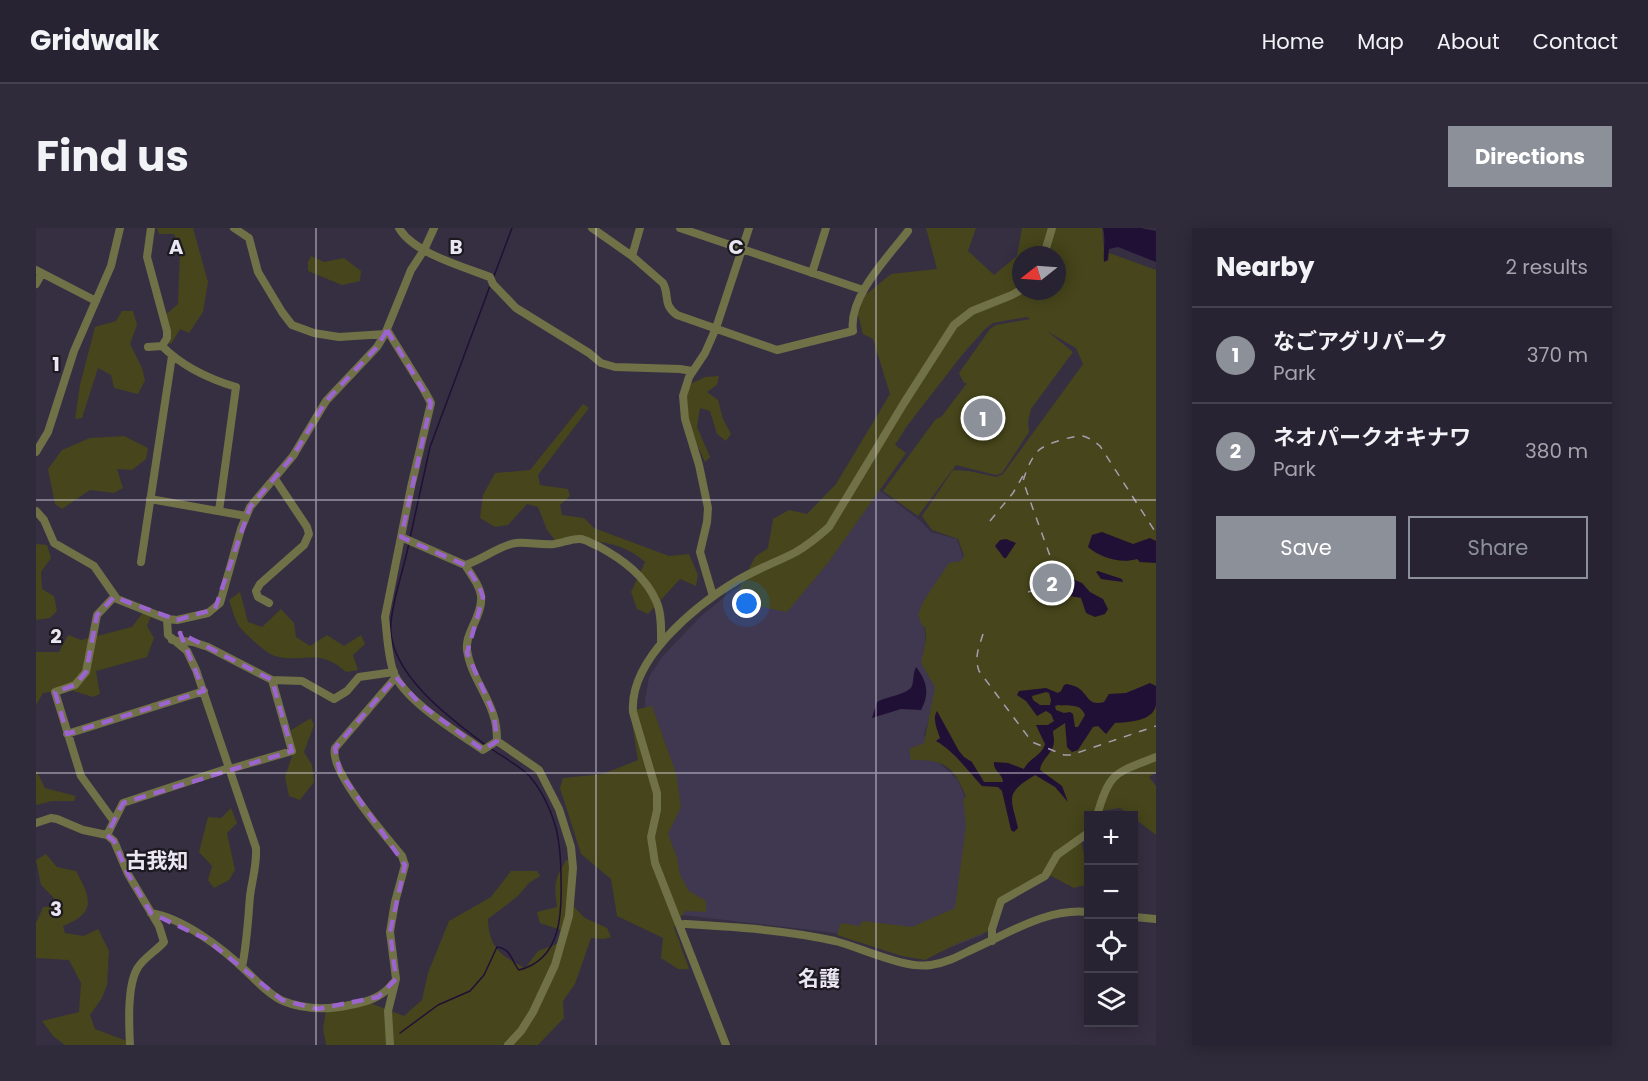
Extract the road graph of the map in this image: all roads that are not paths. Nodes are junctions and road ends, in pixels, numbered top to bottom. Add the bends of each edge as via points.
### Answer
1 (120, 228) edge
2 (151, 228) edge
3 (234, 228) edge
4 (399, 228) edge
5 (434, 228) edge
6 (592, 228) edge
7 (640, 228) edge
8 (680, 228) edge
9 (749, 228) edge
10 (826, 228) edge
11 (1052, 228) edge
12 (908, 231) dead end
13 (1047, 246) edge
14 (424, 250) junction
15 (741, 250) junction
16 (632, 256) junction
17 (39, 271) edge
18 (812, 273) junction
19 (36, 284) edge
20 (863, 290) junction
21 (1012, 294) edge
22 (96, 301) junction
23 (716, 328) junction
24 (386, 332) junction
25 (162, 346) junction
26 (148, 347) dead end
27 (172, 356) junction
28 (692, 371) junction
29 (36, 452) edge
30 (275, 479) junction
31 (150, 499) junction
32 (36, 511) edge
33 (219, 511) junction
34 (246, 516) junction
35 (400, 537) junction
36 (141, 562) dead end
37 (465, 565) junction
38 (713, 596) junction
39 (114, 597) junction
40 (269, 603) dead end
41 (167, 619) junction
42 (171, 640) junction
43 (661, 644) junction
44 (395, 675) junction
45 (272, 680) junction
46 (204, 691) junction
47 (67, 734) junction
48 (497, 741) junction
49 (1156, 757) edge
50 (230, 769) junction
51 (1098, 811) edge
52 (113, 820) junction
53 (36, 823) edge
54 (106, 834) junction
55 (1084, 836) edge
56 (1084, 912) edge
57 (151, 913) junction
58 (1138, 917) edge
59 (1156, 919) edge
60 (680, 925) junction
61 (992, 941) junction
62 (242, 967) junction
63 (396, 979) junction
64 (130, 1045) edge
65 (390, 1045) edge
66 (508, 1045) edge
67 (726, 1045) edge

1 - 22 street via 111,266
2 - 25 street via 147,257 167,331
3 - 24 street via 249,238 258,272 282,312 297,328 339,337
4 - 14 street via 404,237
5 - 14 street
6 - 16 street
7 - 16 street
8 - 15 street
9 - 15 street
10 - 18 street
11 - 13 street
12 - 20 street
14 - 24 street via 411,270
14 - 28 street via 490,277 516,308 601,363
15 - 18 street
15 - 23 street
16 - 23 street via 663,283 670,310
17 - 19 street
17 - 22 street
18 - 20 street
20 - 23 street via 852,320 853,331 842,334 777,350
21 - 38 street via 972,311 954,325 829,527 796,552
22 - 29 street via 74,351 48,432
23 - 28 street
24 - 30 street via 377,348 326,401
24 - 35 street via 431,403
25 - 26 street
25 - 27 street
27 - 31 street
27 - 33 street via 212,379 236,387
28 - 38 street via 683,405 705,488 709,514 700,552
30 - 34 street
30 - 40 street via 309,534 304,544 260,584 258,597
31 - 33 street
31 - 36 street
32 - 39 street via 54,543 94,566
33 - 34 street
34 - 41 street via 220,603 215,609 185,620
35 - 37 street
35 - 44 street via 385,616
37 - 43 street via 516,543 586,540 622,559 647,587 657,602
37 - 48 street via 483,597 466,643 467,652 494,714
38 - 43 street
39 - 41 street
39 - 47 street via 97,615 89,663 81,680 55,692
41 - 42 street via 166,630
42 - 45 street via 208,647
42 - 46 street via 191,657
43 - 60 street via 644,669 632,701 657,793 652,852
44 - 45 street via 359,677 334,699 303,681
44 - 48 street via 420,704 483,750
44 - 63 street via 333,755 358,800 405,865 390,932
45 - 50 street via 292,750
46 - 47 street
46 - 50 street
47 - 52 street via 81,777
48 - 66 street via 539,770 560,809 573,868 569,916 555,965 533,1012
49 - 51 street via 1127,767 1113,777
50 - 52 street via 123,803
50 - 62 street via 256,848
52 - 54 street
53 - 54 street via 51,818
54 - 57 street via 114,841
55 - 61 street via 1057,855 1038,881 1001,901
56 - 61 street via 1044,916
57 - 62 street via 206,939
57 - 64 street via 164,942 144,960 133,979
58 - 59 street
60 - 61 street via 801,935 923,966 941,963
60 - 67 street
62 - 63 street via 277,997 318,1009 378,998
63 - 65 street via 388,1011

